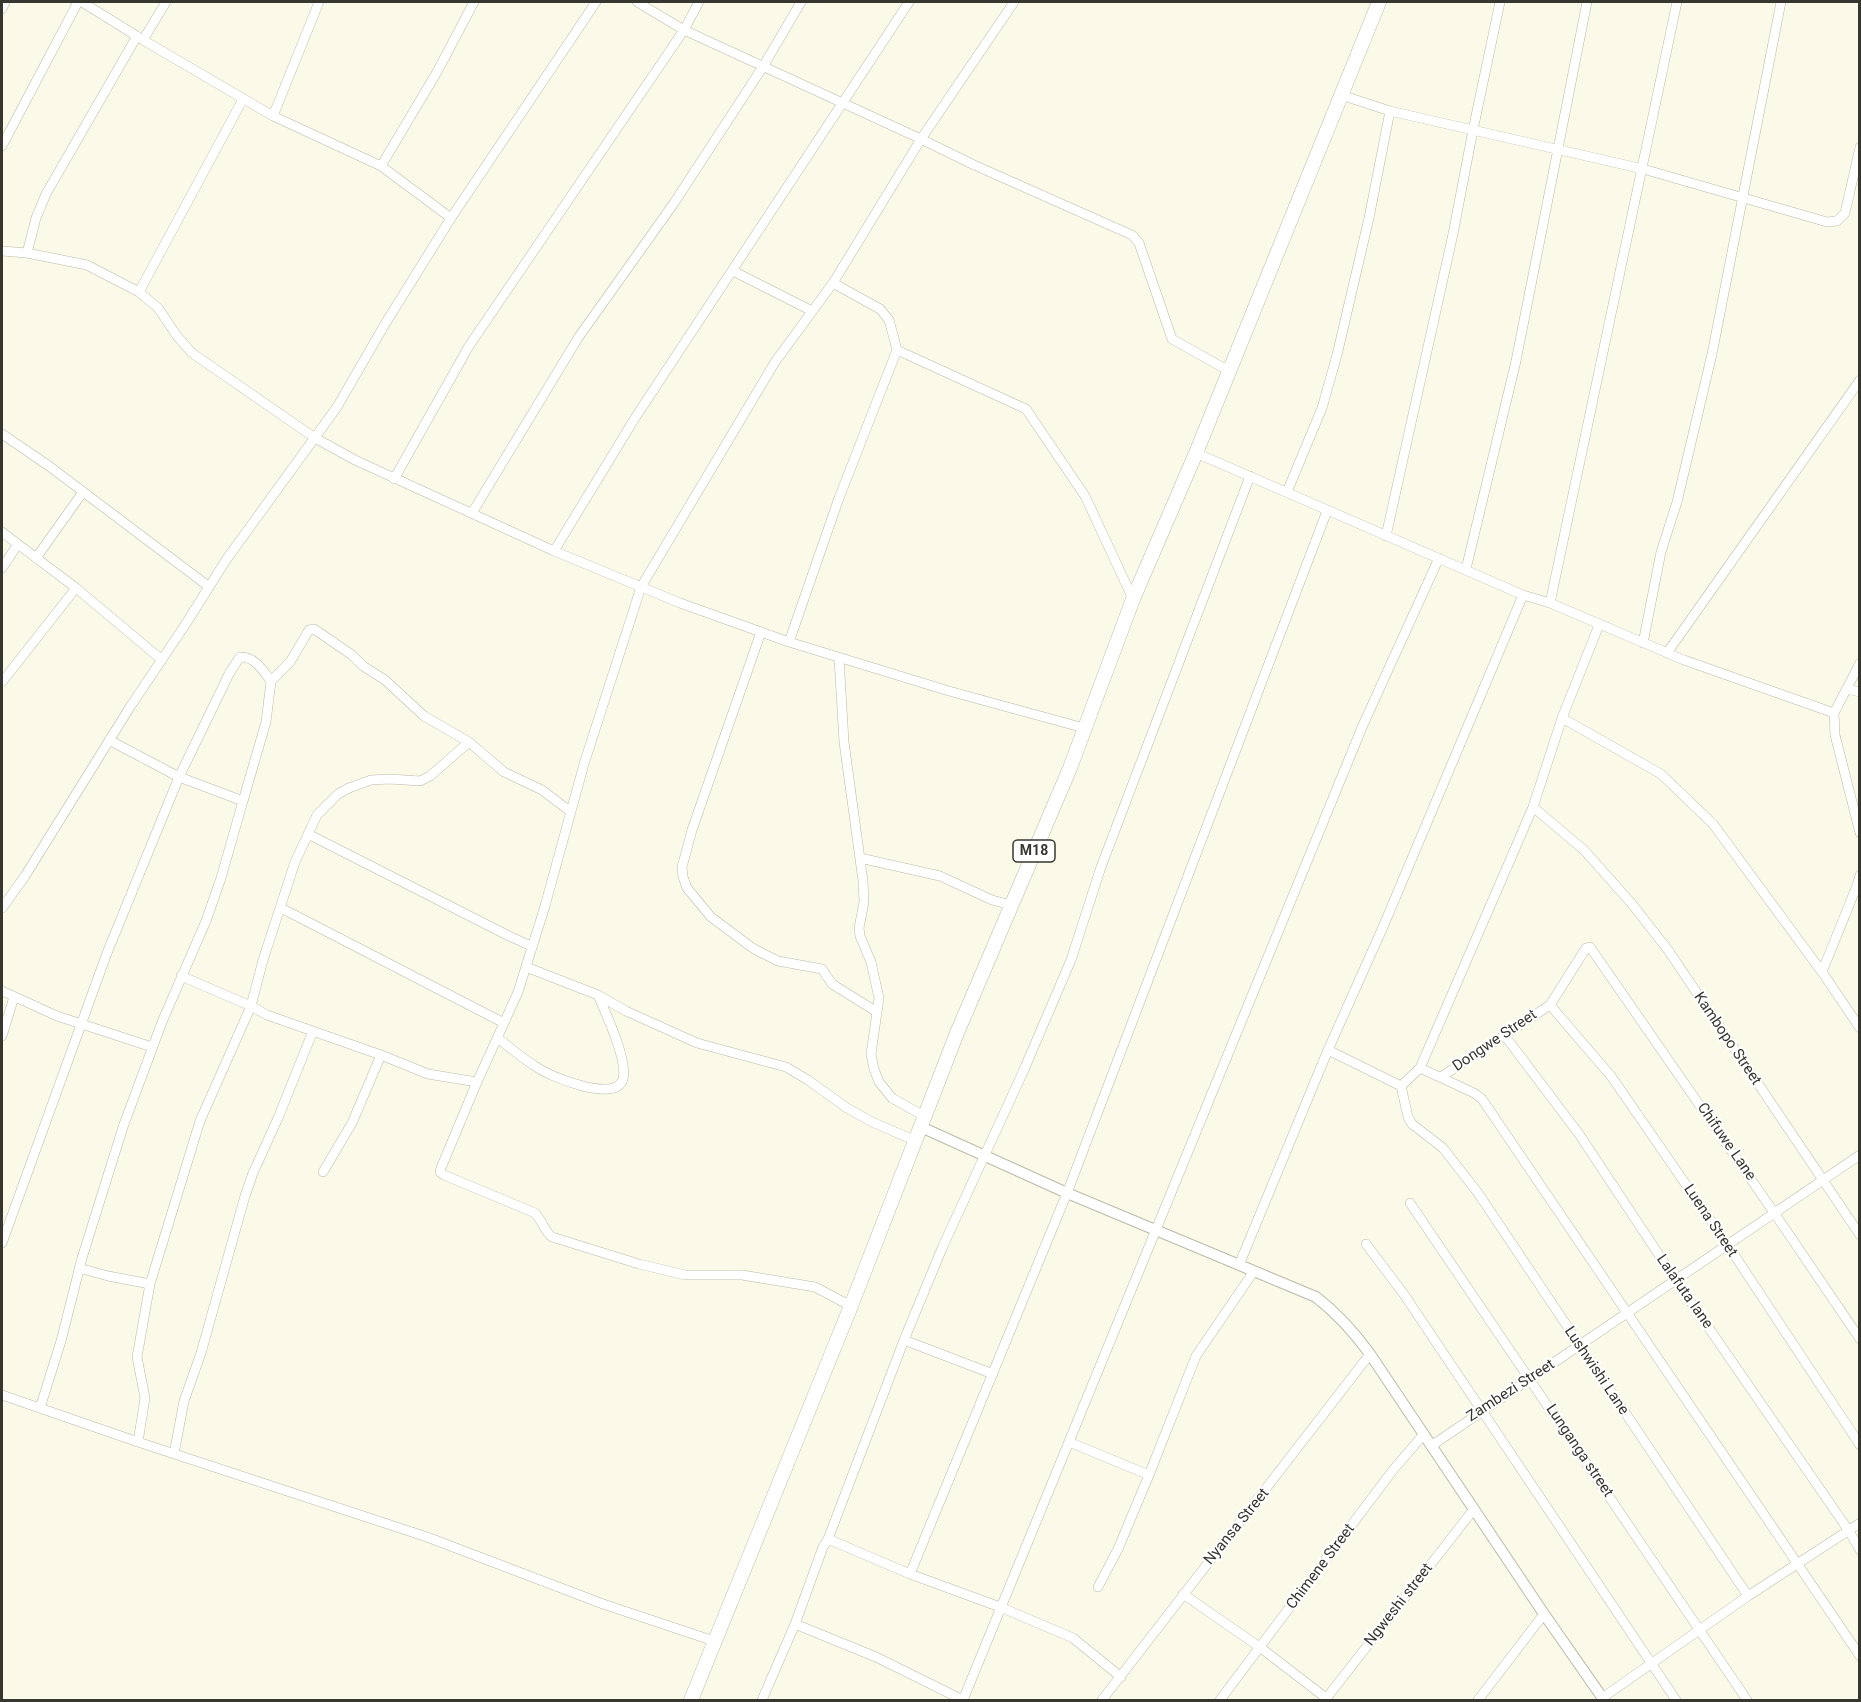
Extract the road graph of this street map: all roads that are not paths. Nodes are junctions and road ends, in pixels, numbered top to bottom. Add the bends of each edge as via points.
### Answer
1 (5, 2) edge
2 (82, 2) edge
3 (166, 2) edge
4 (319, 2) edge
5 (474, 2) edge
6 (596, 2) edge
7 (637, 2) edge
8 (699, 2) edge
9 (801, 2) edge
10 (909, 2) edge
11 (1014, 2) edge
12 (1379, 2) edge
13 (1500, 2) edge
14 (1587, 2) edge
15 (1677, 2) edge
16 (1781, 2) edge
17 (2, 9) edge
18 (684, 30) junction
19 (140, 38) junction
20 (764, 65) junction
21 (1341, 95) junction
22 (243, 99) junction
23 (842, 101) junction
24 (1390, 111) junction
25 (273, 116) junction
26 (1473, 130) junction
27 (921, 139) junction
28 (2, 146) edge
29 (1860, 147) edge
30 (1557, 150) junction
31 (381, 166) junction
32 (1643, 169) junction
33 (1742, 198) junction
34 (451, 219) junction
35 (2, 251) edge
36 (27, 253) junction
37 (733, 271) junction
38 (833, 282) junction
39 (139, 292) junction
40 (812, 311) junction
41 (897, 350) junction
42 (1229, 371) junction
43 (1860, 381) edge
44 (2, 434) edge
45 (315, 438) junction
46 (1196, 453) junction
47 (1250, 476) junction
48 (394, 478) junction
49 (83, 492) junction
50 (1287, 492) junction
51 (1327, 511) junction
52 (472, 513) junction
53 (2, 532) edge
54 (1386, 536) junction
55 (18, 544) junction
56 (554, 551) junction
57 (36, 558) junction
58 (1439, 558) junction
59 (2, 568) edge
60 (1466, 569) junction
61 (208, 586) junction
62 (641, 587) junction
63 (75, 588) junction
64 (1523, 595) junction
65 (1134, 599) junction
66 (1550, 603) junction
67 (1599, 625) junction
68 (761, 632) junction
69 (789, 642) junction
70 (1643, 643) junction
71 (1666, 653) junction
72 (839, 658) junction
73 (162, 660) junction
74 (1860, 663) edge
75 (271, 681) junction
76 (2, 682) edge
77 (1847, 689) junction
78 (1860, 692) edge
79 (1834, 713) junction
80 (1562, 718) junction
81 (1084, 728) junction
82 (109, 740) junction
83 (469, 742) junction
84 (178, 777) junction
85 (243, 801) junction
86 (1533, 807) junction
87 (571, 812) junction
88 (1860, 833) edge
89 (308, 834) junction
90 (860, 858) junction
91 (1860, 875) edge
92 (1011, 905) junction
93 (2, 908) edge
94 (280, 908) junction
95 (531, 946) junction
96 (526, 967) junction
97 (1822, 972) junction
98 (182, 976) junction
99 (2, 991) edge
100 (598, 995) junction
101 (14, 998) junction
102 (1550, 1005) junction
103 (251, 1006) junction
104 (877, 1012) junction
105 (504, 1023) junction
106 (81, 1024) junction
107 (1860, 1028) edge
108 (313, 1031) junction
109 (2, 1036) edge
110 (1505, 1036) junction
111 (498, 1038) junction
112 (152, 1047) junction
113 (1328, 1050) junction
114 (381, 1055) junction
115 (1420, 1068) junction
116 (1441, 1077) junction
117 (477, 1082) junction
118 (1401, 1086) junction
119 (920, 1128) junction
120 (1860, 1155) edge
121 (983, 1157) junction
122 (323, 1172) dead end
123 (1822, 1181) junction
124 (1067, 1193) junction
125 (1410, 1203) dead end
126 (1775, 1214) junction
127 (1156, 1232) junction
128 (1860, 1235) edge
129 (2, 1243) edge
130 (1366, 1244) dead end
131 (1727, 1244) junction
132 (1239, 1265) junction
133 (80, 1268) junction
134 (1254, 1271) junction
135 (1675, 1279) junction
136 (150, 1284) junction
137 (851, 1306) junction
138 (1628, 1314) junction
139 (904, 1340) junction
140 (1860, 1340) edge
141 (1580, 1346) junction
142 (1371, 1354) junction
143 (993, 1374) junction
144 (1530, 1379) junction
145 (2, 1395) edge
146 (40, 1408) junction
147 (1481, 1411) junction
148 (1424, 1434) junction
149 (138, 1442) junction
150 (1069, 1442) junction
151 (1860, 1445) edge
152 (1431, 1446) junction
153 (174, 1454) junction
154 (1149, 1475) junction
155 (1474, 1509) junction
156 (1860, 1523) edge
157 (1849, 1531) junction
158 (828, 1539) junction
159 (1860, 1550) edge
160 (1798, 1564) junction
161 (910, 1574) junction
162 (1098, 1587) dead end
163 (1183, 1594) junction
164 (1748, 1596) junction
165 (1000, 1607) junction
166 (1544, 1614) junction
167 (795, 1624) junction
168 (1699, 1631) junction
169 (714, 1641) junction
170 (1261, 1648) junction
171 (1860, 1656) edge
172 (1651, 1664) junction
173 (1121, 1677) junction
174 (1603, 1699) edge
175 (963, 1700) edge
176 (1325, 1700) edge
177 (691, 1701) edge
178 (762, 1701) edge
179 (1102, 1701) edge
180 (1220, 1701) edge
181 (1478, 1701) edge
182 (1676, 1701) edge
183 (1747, 1701) edge

1 - 17 street
2 - 19 street
2 - 28 street
3 - 19 street
4 - 25 street
5 - 31 street
6 - 34 street
7 - 18 street
8 - 18 street
9 - 20 street
10 - 23 street
11 - 27 street
12 - 21 main road, M18
13 - 26 street
14 - 30 street
15 - 32 street
16 - 33 street
18 - 20 street
18 - 48 street via 469,346
19 - 22 street
19 - 36 street via 46,194
20 - 23 street
20 - 52 street via 674,203 578,338
21 - 24 street
21 - 42 main road, M18
22 - 25 street
22 - 39 street
23 - 27 street
23 - 37 street
24 - 26 street
24 - 50 street via 1370,218 1337,356 1322,408
25 - 31 street
26 - 30 street
26 - 54 street
27 - 38 street
27 - 42 street via 1132,235 1139,243 1172,339
29 - 33 street via 1845,213 1837,221 1827,222
30 - 32 street
30 - 60 street via 1516,361
31 - 34 street
32 - 33 street
32 - 66 street
33 - 70 street via 1712,354 1677,502 1661,552
34 - 45 street
35 - 36 street
36 - 39 street via 87,265
37 - 40 street
37 - 56 street via 634,418
38 - 40 street
38 - 41 street via 880,309 889,320
39 - 45 street via 158,308 192,353
40 - 62 street via 775,362
41 - 65 street via 1026,409 1085,496
41 - 69 street via 839,498
42 - 46 main road, M18
43 - 71 street
44 - 49 street
45 - 48 street
45 - 61 street
46 - 47 street
46 - 65 main road, M18
47 - 50 street
47 - 121 street via 1101,867 1071,960
48 - 52 street
49 - 57 street
49 - 61 street
50 - 51 street
51 - 54 street
51 - 124 street
52 - 56 street
53 - 55 street
54 - 58 street
55 - 57 street
55 - 59 street
56 - 62 street
57 - 63 street
58 - 60 street
58 - 127 street via 1363,725
60 - 64 street
61 - 73 street
62 - 68 street
62 - 87 street
63 - 73 street
63 - 76 street
64 - 66 street
64 - 113 street
65 - 81 main road, M18
66 - 67 street
67 - 70 street
67 - 80 street
68 - 69 street
68 - 104 street via 692,830 683,877 687,888 711,917 754,949 778,961 822,969 832,984
69 - 72 street
70 - 71 street
71 - 79 street
72 - 81 street
72 - 90 street via 844,742
73 - 82 street
74 - 77 street
75 - 83 street via 290,662 309,630 314,629 385,680 424,716
75 - 84 street via 256,662 240,657
75 - 85 street via 266,722
77 - 78 street
77 - 79 street
79 - 88 street via 1835,735
80 - 86 street
80 - 97 street via 1661,774 1713,824
81 - 92 main road, M18
82 - 84 street
82 - 93 street
83 - 87 street via 504,772 542,790
83 - 89 street via 420,781 380,778 338,794 317,815
84 - 85 street
84 - 106 street
85 - 98 street via 221,878
86 - 115 street
86 - 123 street, Kambopo Street via 1584,850 1668,950
87 - 95 street
89 - 94 street
89 - 95 street
90 - 92 street via 940,876
90 - 104 street via 864,902 859,928 874,974 879,998
91 - 97 street
92 - 119 main road, M18
94 - 103 street
94 - 105 street
95 - 96 street
96 - 100 street
96 - 105 street
97 - 107 street
98 - 103 street
98 - 112 street
99 - 101 street
100 - 111 street via 624,1070 621,1084 614,1088 595,1089 545,1072
100 - 119 street via 696,1043 786,1067 872,1122
101 - 106 street
101 - 109 street
102 - 110 street, Dongwe Street
102 - 126 street, Chifuwe Lane via 1590,947
102 - 131 street, Luena Street via 1611,1076
103 - 108 street
103 - 136 street via 200,1121
104 - 119 street via 871,1054 879,1082
105 - 111 street
106 - 112 street
106 - 129 street
108 - 114 street
108 - 153 street via 245,1196 201,1353 183,1401
110 - 116 street, Dongwe Street
110 - 135 street, Lalafuta lane via 1579,1134
111 - 117 street
112 - 133 street
113 - 118 street
113 - 132 street
114 - 117 street via 428,1074
114 - 122 street via 352,1123
115 - 116 street
115 - 118 street
116 - 138 street via 1482,1099
117 - 137 street via 441,1168 444,1175 535,1213 552,1238 685,1275 742,1275 815,1287
118 - 141 street, Lushwishi Lane via 1412,1124 1443,1148 1478,1193
119 - 121 street
119 - 137 main road, M18
120 - 123 street, Zambezi Street
121 - 124 street
121 - 139 street
123 - 126 street, Zambezi Street
123 - 128 street, Kambopo Street
124 - 127 street
124 - 143 street
125 - 144 street, Lunganga street
126 - 131 street, Zambezi Street
126 - 140 street, Chifuwe Lane
127 - 132 street
127 - 150 street
130 - 147 street
131 - 135 street, Zambezi Street
131 - 151 street, Luena Street
132 - 134 street
133 - 136 street
133 - 146 street
134 - 142 street via 1322,1302 1341,1317
134 - 154 street via 1196,1356
135 - 138 street, Zambezi Street
135 - 157 street, Lalafuta lane
136 - 149 street via 137,1357 145,1398
137 - 169 main road, M18
138 - 141 street, Zambezi Street
138 - 160 street
139 - 143 street
139 - 158 street
141 - 144 street, Zambezi Street
141 - 164 street, Lushwishi Lane
142 - 148 street
142 - 163 street, Nyansa Street
143 - 161 street
144 - 147 street, Zambezi Street
144 - 168 street, Lunganga street
145 - 146 street
146 - 149 street
147 - 152 street, Zambezi Street
147 - 172 street
148 - 152 street
148 - 170 street, Chimene Street
149 - 153 street
150 - 154 street
150 - 165 street
152 - 155 street
153 - 169 street via 428,1537 603,1604
154 - 162 street
155 - 166 street
155 - 176 street, Ngweshi street
156 - 157 street
157 - 159 street, Lalafuta lane
157 - 160 street
158 - 161 street
158 - 167 street
160 - 164 street
160 - 171 street
161 - 165 street
163 - 170 street
163 - 173 street, Nyansa Street
164 - 168 street
165 - 173 street via 1073,1638
165 - 175 street
166 - 174 street
166 - 181 street
167 - 175 street via 876,1657
167 - 178 street
168 - 172 street
168 - 183 street, Lunganga street
169 - 177 main road, M18
170 - 176 street
170 - 180 street, Chimene Street
172 - 174 street
172 - 182 street
173 - 179 street, Nyansa Street

